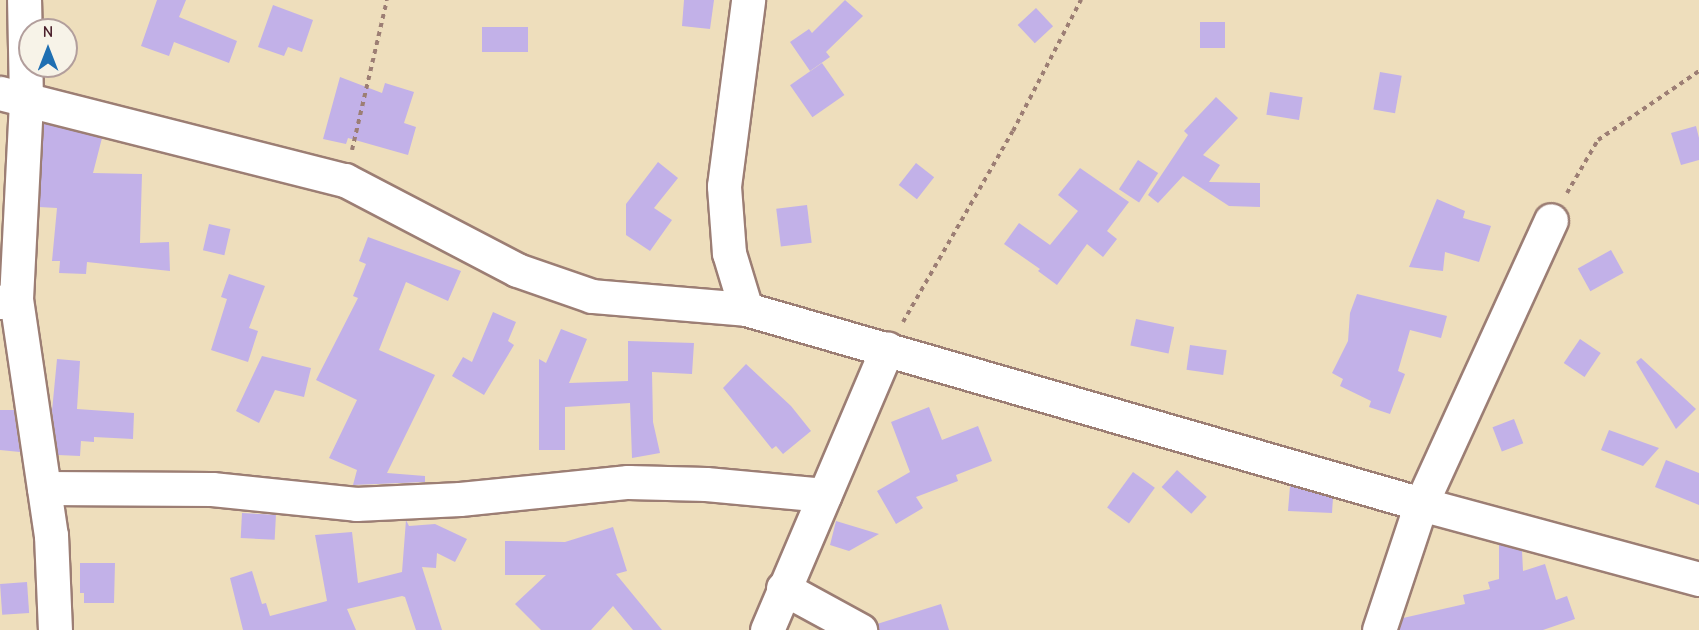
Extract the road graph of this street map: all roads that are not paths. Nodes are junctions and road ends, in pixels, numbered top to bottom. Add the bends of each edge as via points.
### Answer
1 (24, 0) edge
2 (748, 0) edge
3 (13, 97) edge
4 (1551, 220) road end
5 (8, 300) edge
6 (746, 309) junction
7 (887, 350) junction
8 (44, 488) junction
9 (824, 495) junction
10 (1421, 504) junction
11 (1699, 579) edge
12 (783, 588) junction
13 (55, 630) edge
14 (767, 630) edge
15 (860, 630) edge
16 (1379, 630) edge

1 - 3 street
2 - 6 street via 724,186 729,253
3 - 5 street
3 - 6 street via 345,180 517,270 592,296
4 - 10 street
5 - 8 street
6 - 7 street
7 - 9 street
7 - 10 street
8 - 9 street via 212,489 356,504 460,499 628,482 706,484
8 - 13 street via 51,535
9 - 12 street
10 - 11 street
10 - 16 street
12 - 14 street
12 - 15 street

